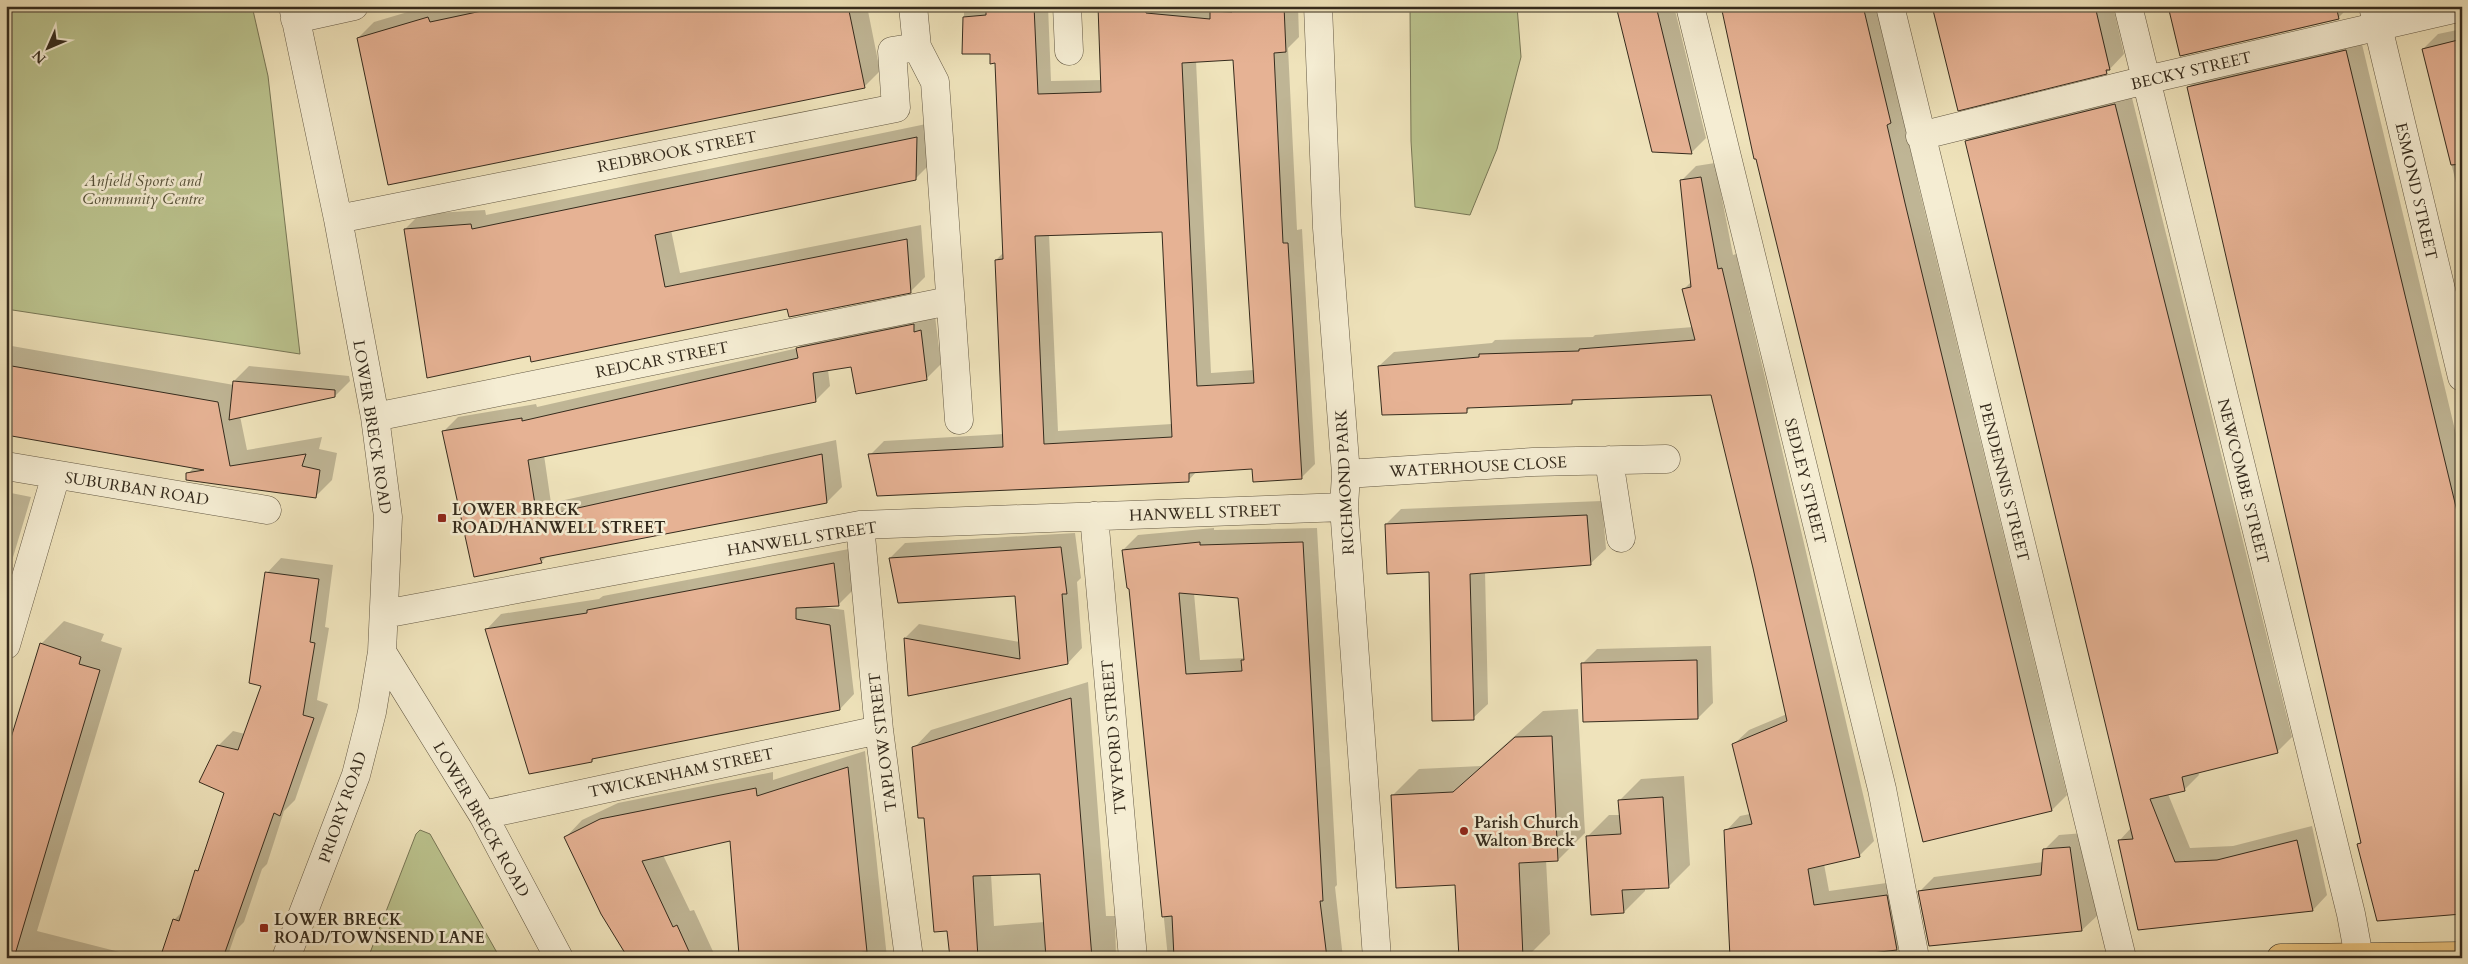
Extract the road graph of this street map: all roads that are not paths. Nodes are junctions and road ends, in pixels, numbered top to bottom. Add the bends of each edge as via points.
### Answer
1 (354, 6) edge
2 (913, 6) edge
3 (1067, 6) edge
4 (1318, 6) edge
5 (1690, 6) edge
6 (1890, 6) edge
7 (2128, 6) edge
8 (2462, 7) edge
9 (294, 12) edge
10 (2375, 17) edge
11 (917, 47) junction
12 (1069, 50) dead end
13 (2146, 80) junction
14 (1920, 136) junction
15 (338, 219) junction
16 (949, 301) junction
17 (2462, 377) edge
18 (375, 417) junction
19 (959, 420) dead end
20 (1666, 459) dead end
21 (1609, 460) junction
22 (6, 466) edge
23 (1346, 474) junction
24 (56, 475) junction
25 (1344, 506) junction
26 (267, 510) dead end
27 (1094, 516) junction
28 (860, 525) junction
29 (1621, 538) dead end
30 (384, 614) junction
31 (6, 645) edge
32 (382, 652) junction
33 (879, 730) junction
34 (483, 815) junction
35 (2462, 956) edge
36 (2359, 957) edge
37 (286, 958) edge
38 (559, 958) edge
39 (909, 958) edge
40 (1133, 958) edge
41 (1377, 958) edge
42 (1915, 958) edge
43 (2122, 958) edge
44 (2281, 958) edge

1 - 9 street
2 - 11 street
3 - 12 street
4 - 23 street, RICHMOND PARK via 1327,228
5 - 42 street, SEDLEY STREET via 1882,790
6 - 14 street, PENDENNIS STREET
7 - 13 street, NEWCOMBE STREET
8 - 10 street, BECKY STREET
9 - 15 street, LOWER BRECK ROAD
10 - 13 street, BECKY STREET
10 - 17 street, ESMOND STREET
11 - 15 street, REDBROOK STREET via 892,51 896,108
11 - 16 street via 934,82
13 - 14 street, BECKY STREET
13 - 36 street, NEWCOMBE STREET
14 - 43 street, PENDENNIS STREET
15 - 18 street, LOWER BRECK ROAD
16 - 18 street, REDCAR STREET
16 - 19 street
18 - 30 street, LOWER BRECK ROAD via 388,517
20 - 21 street, WATERHOUSE CLOSE
21 - 23 street, WATERHOUSE CLOSE
21 - 29 street
22 - 24 street, SUBURBAN ROAD
23 - 25 street, RICHMOND PARK
24 - 26 street, SUBURBAN ROAD
24 - 31 street
25 - 27 street, HANWELL STREET
25 - 41 street, RICHMOND PARK
27 - 28 street, HANWELL STREET
27 - 40 street, TWYFORD STREET
28 - 30 street, HANWELL STREET
28 - 33 street, TAPLOW STREET
30 - 32 street, LOWER BRECK ROAD
32 - 34 street, LOWER BRECK ROAD
32 - 37 street, PRIORY ROAD via 372,712 356,775
33 - 34 street, TWICKENHAM STREET
33 - 39 street, TAPLOW STREET
34 - 38 street, LOWER BRECK ROAD
35 - 36 main road
36 - 44 main road

